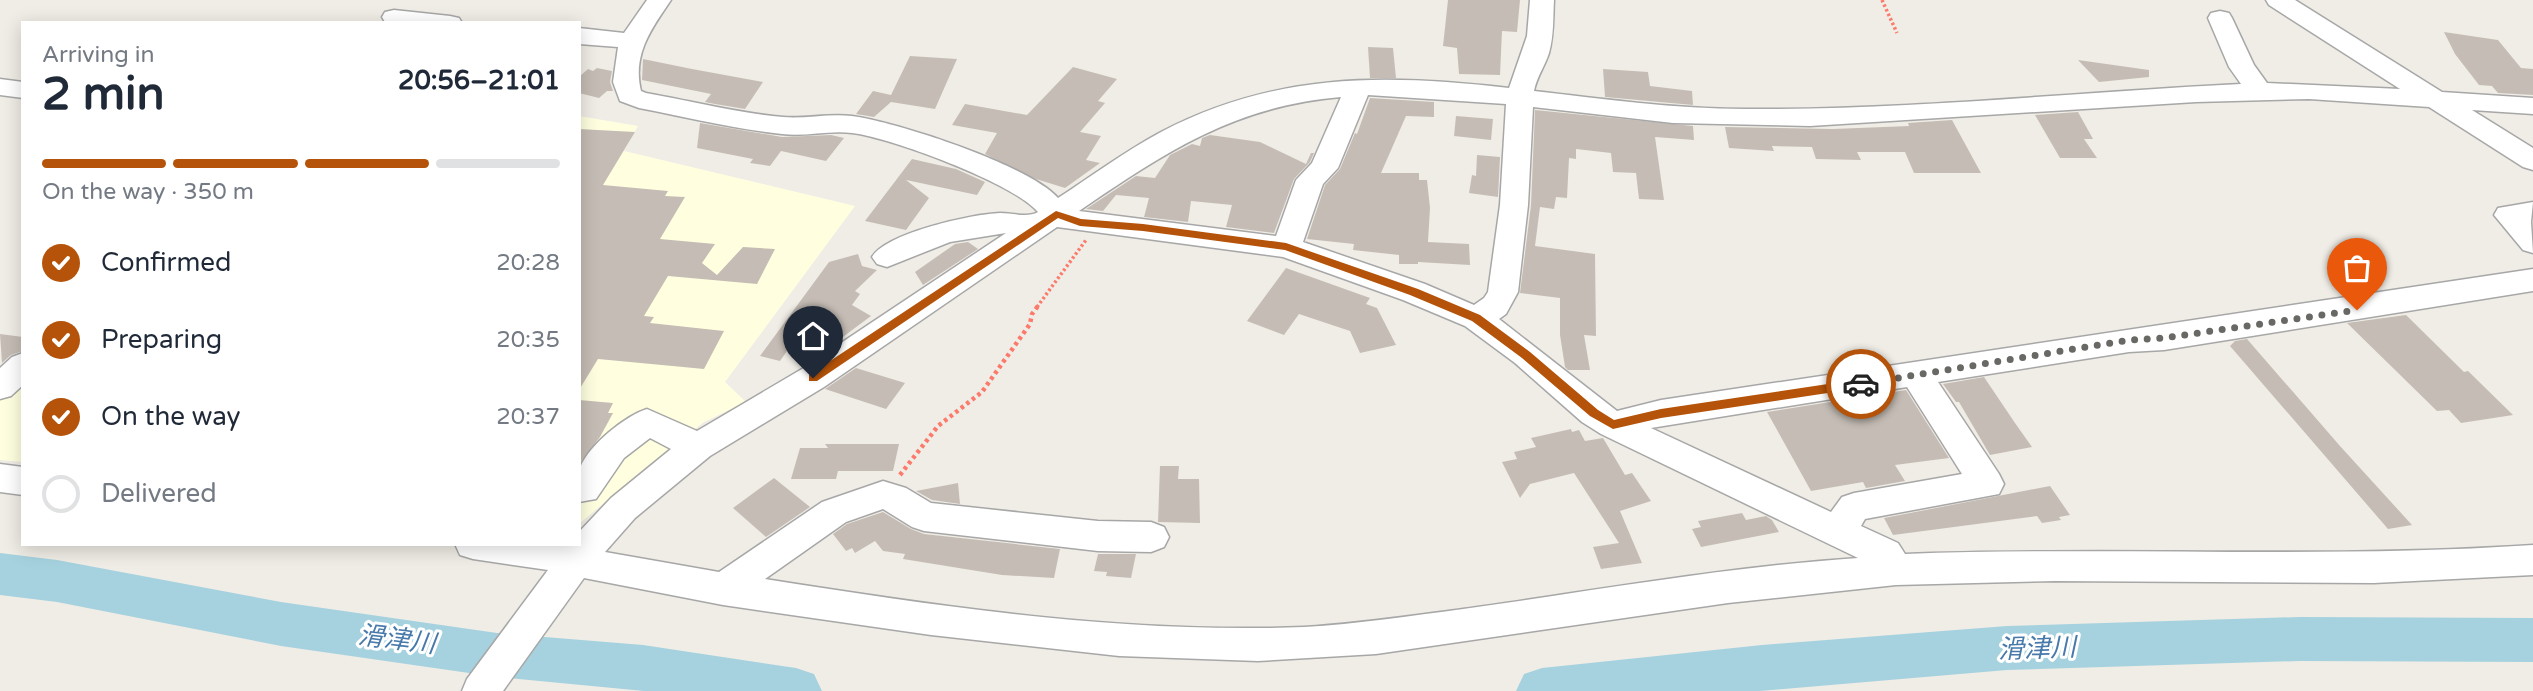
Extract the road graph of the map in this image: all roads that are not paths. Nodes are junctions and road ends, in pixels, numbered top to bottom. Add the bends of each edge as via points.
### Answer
1 (415, 0) edge
2 (659, 0) edge
3 (1542, 0) edge
4 (2278, 0) edge
5 (2220, 18) dead end
6 (391, 20) edge
7 (411, 21) edge
8 (581, 36) edge
9 (631, 41) junction
10 (0, 87) edge
11 (1358, 87) junction
12 (21, 90) edge
13 (2260, 91) junction
14 (1520, 96) junction
15 (2438, 101) junction
16 (2533, 106) edge
17 (2533, 161) edge
18 (2533, 212) edge
19 (1048, 220) junction
20 (2533, 243) edge
21 (1286, 247) junction
22 (887, 257) dead end
23 (2533, 280) edge
24 (1476, 318) junction
25 (21, 367) edge
26 (1916, 375) junction
27 (0, 387) edge
28 (1613, 425) junction
29 (698, 447) junction
30 (0, 478) edge
31 (21, 481) edge
32 (581, 488) edge
33 (1837, 533) junction
34 (1151, 537) dead end
35 (484, 546) edge
36 (2533, 560) edge
37 (574, 563) junction
38 (1895, 570) junction
39 (723, 589) junction
40 (481, 691) edge

1 - 6 street
2 - 9 street
3 - 14 street via 1540,36
4 - 15 street
5 - 13 street via 2242,67
6 - 7 street
8 - 9 street
9 - 19 street via 626,82 629,95 639,100 784,126 850,124 905,136 1012,180 1041,197
10 - 12 street
11 - 14 street
11 - 19 street via 1290,96 1201,123 1148,150
11 - 21 street via 1324,168 1310,180
13 - 14 street via 1835,118 1708,117
13 - 15 street
14 - 24 street via 1503,292 1495,306
15 - 16 street
15 - 17 street
18 - 20 street via 2508,215
19 - 21 street
19 - 22 street via 993,223 915,242
19 - 29 street via 813,378
21 - 24 street
23 - 26 street
24 - 28 street
25 - 27 street
26 - 28 street via 1661,413
26 - 33 street via 1987,484 1854,507
28 - 33 street
29 - 32 street via 647,422 612,449
29 - 37 street via 622,508
30 - 31 street
33 - 38 street via 1885,554
34 - 39 street via 1098,536 924,517 883,495 834,512
35 - 37 street
36 - 38 street via 2301,570 2051,565
37 - 39 street
37 - 40 street
38 - 39 street via 1350,640 1210,644 1085,638

